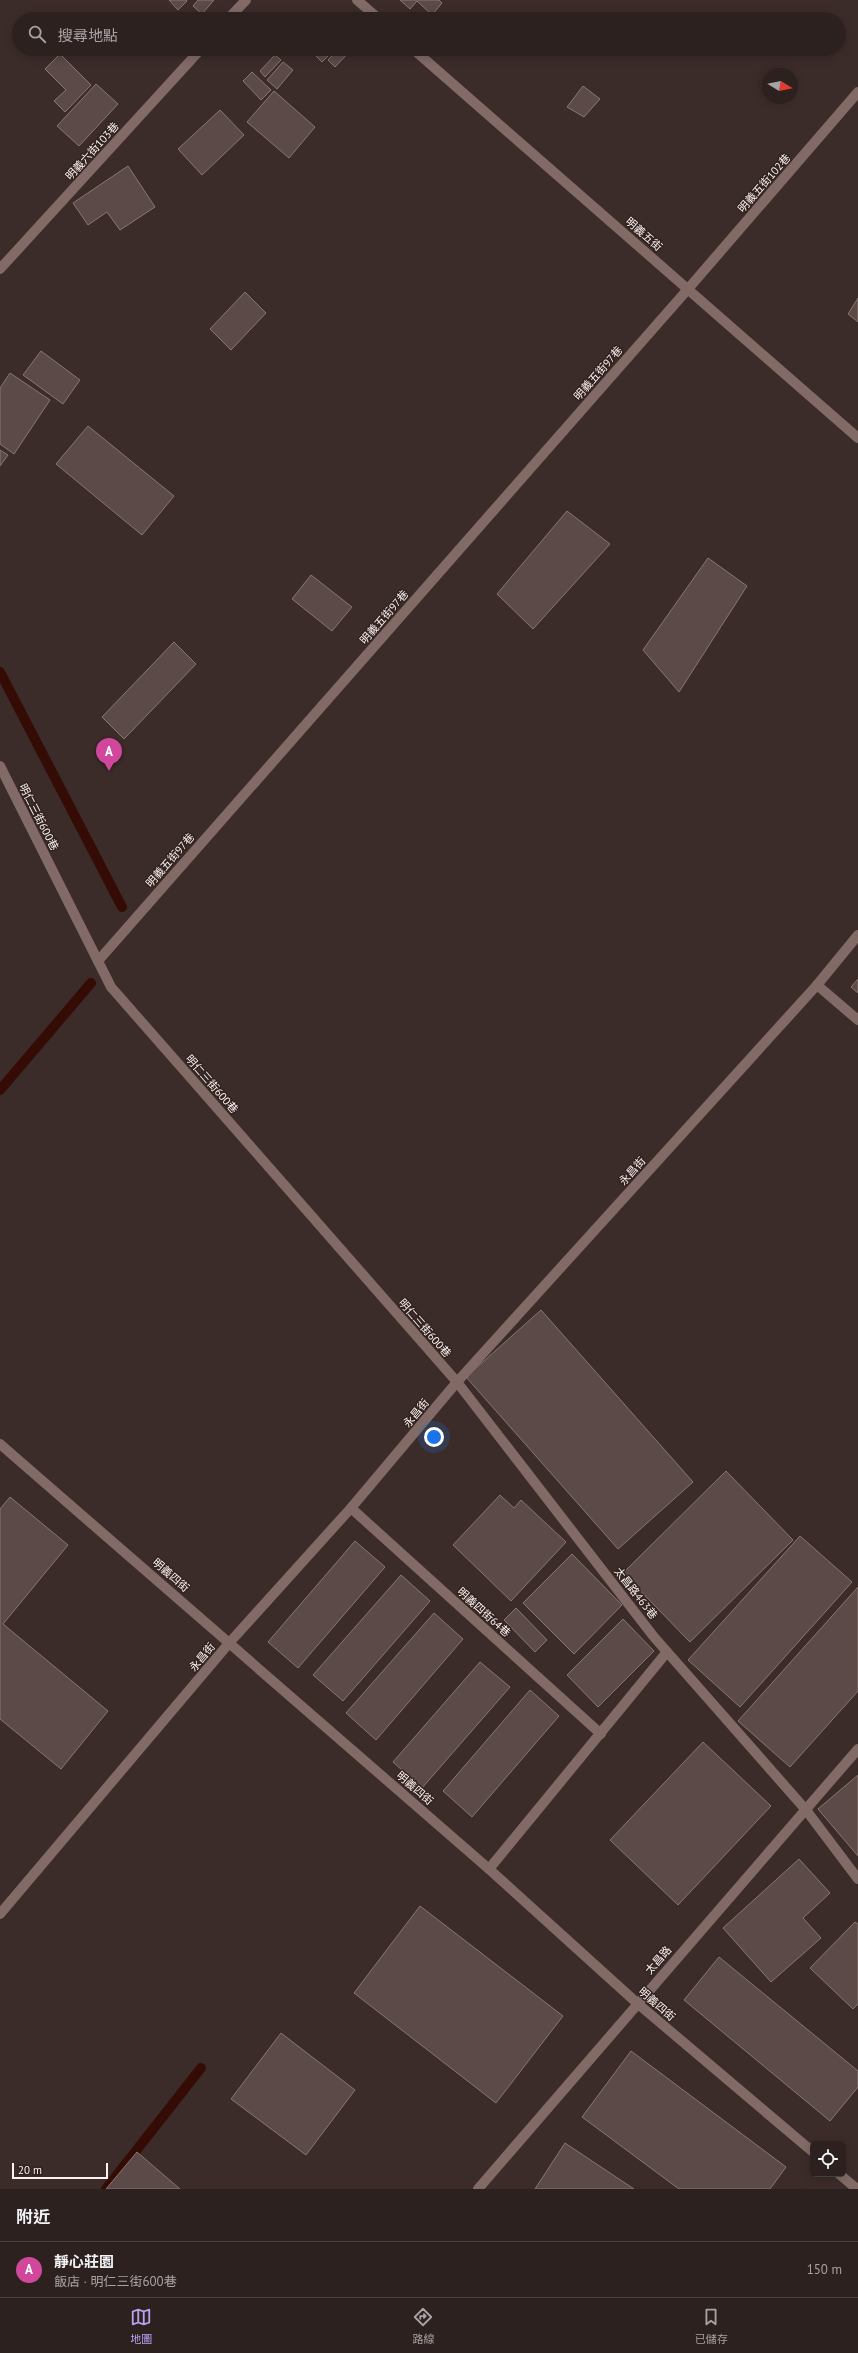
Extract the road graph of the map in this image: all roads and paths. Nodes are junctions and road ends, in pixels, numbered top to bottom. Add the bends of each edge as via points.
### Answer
1 (246, 0) edge
2 (357, 0) edge
3 (235, 12) edge
4 (371, 12) edge
5 (195, 56) edge
6 (421, 56) edge
7 (858, 92) edge
8 (0, 269) edge
9 (688, 289) junction
10 (858, 438) edge
11 (0, 766) edge
12 (858, 935) edge
13 (98, 961) junction
14 (816, 985) junction
15 (858, 1020) edge
16 (457, 1382) junction
17 (0, 1444) edge
18 (351, 1508) junction
19 (230, 1642) junction
20 (667, 1652) junction
21 (601, 1734) junction
22 (858, 1749) edge
23 (806, 1810) junction
24 (489, 1869) junction
25 (858, 1880) edge
26 (0, 1914) edge
27 (637, 2003) junction
28 (810, 2149) edge
29 (843, 2177) edge
30 (478, 2189) edge
31 (857, 2189) edge

1 - 3 street
2 - 4 street
5 - 8 street, 明義六街103巷
6 - 9 street, 明義五街
7 - 9 street, 明義五街102巷
9 - 10 street, 明義五街
9 - 13 street, 明義五街97巷
11 - 13 street, 明仁三街600巷
12 - 14 street, 永昌街
13 - 16 street, 明仁三街600巷 via 111,987
14 - 15 street
14 - 16 street, 永昌街
16 - 18 street, 永昌街
16 - 20 street, 太昌路463巷
17 - 19 street, 明義四街
18 - 19 street, 永昌街
18 - 21 street, 明義四街64巷
19 - 24 street, 明義四街
19 - 26 street, 永昌街
20 - 21 street
20 - 23 street, 太昌路463巷
21 - 24 street
22 - 23 street, 太昌路
23 - 25 street, 太昌路463巷
23 - 27 street, 太昌路
24 - 27 street, 明義四街
27 - 28 street, 明義四街
27 - 30 street, 太昌路
29 - 31 street

